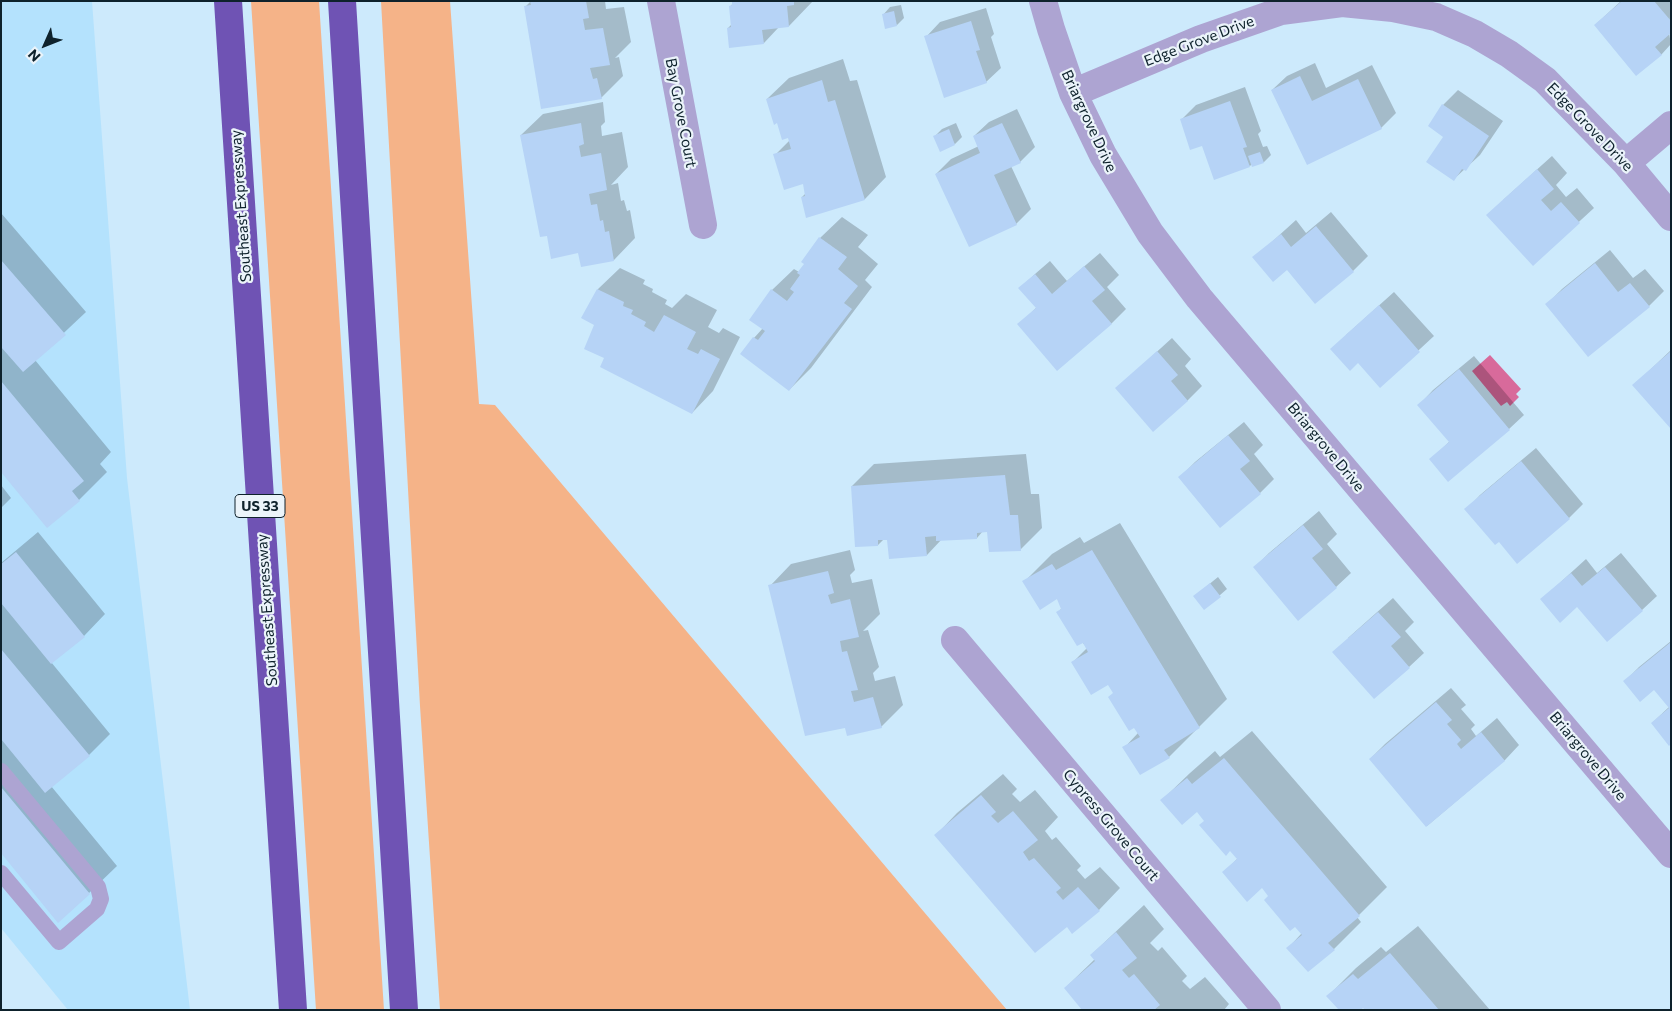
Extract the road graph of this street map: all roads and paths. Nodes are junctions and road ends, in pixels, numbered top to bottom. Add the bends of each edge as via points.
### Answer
1 (228, 1) edge
2 (342, 1) edge
3 (661, 1) edge
4 (1044, 1) edge
5 (1393, 4) edge
6 (1073, 92) junction
7 (1671, 126) edge
8 (1626, 164) junction
9 (1671, 217) edge
10 (703, 225) dead end
11 (955, 640) dead end
12 (1, 771) edge
13 (1671, 854) edge
14 (1, 873) edge
15 (293, 1010) edge
16 (404, 1010) edge
17 (1267, 1010) edge

1 - 15 highway, Southeast Expressway / US 33
2 - 16 highway
3 - 10 street, Bay Grove Court
4 - 6 street, Briargrove Drive
5 - 6 street, Edge Grove Drive via 1342,3 1281,11 1201,39
5 - 8 street, Edge Grove Drive via 1476,34 1509,54 1546,80
6 - 13 street, Briargrove Drive via 1103,155 1150,234 1199,298
7 - 8 street
8 - 9 street, Edge Grove Drive
11 - 17 street, Cypress Grove Court
12 - 14 lane via 98,888 101,899 97,909 59,942

